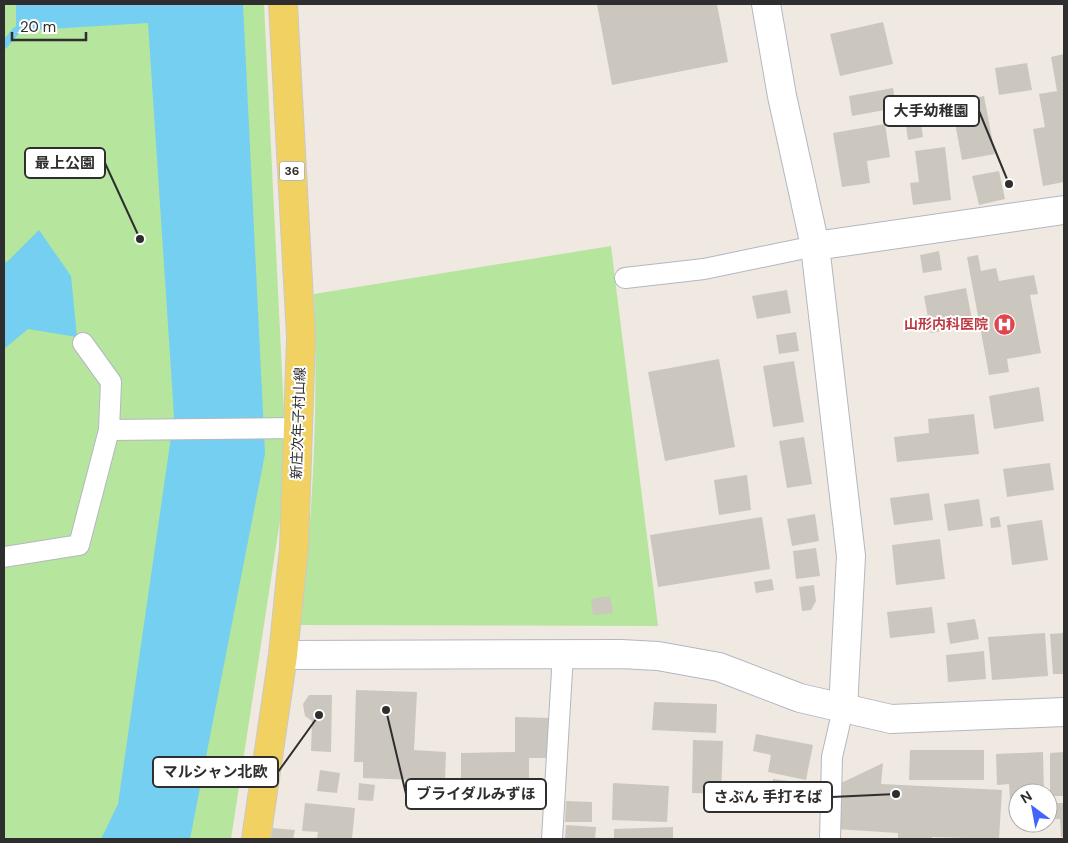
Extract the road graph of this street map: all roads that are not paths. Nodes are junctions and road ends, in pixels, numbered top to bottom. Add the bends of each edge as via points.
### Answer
1 (283, 4) edge
2 (766, 4) edge
3 (1064, 210) edge
4 (815, 246) junction
5 (625, 278) dead end
6 (83, 343) dead end
7 (298, 428) junction
8 (109, 430) junction
9 (4, 557) edge
10 (562, 654) junction
11 (283, 655) junction
12 (843, 709) junction
13 (1064, 712) edge
14 (256, 839) edge
15 (552, 839) edge
16 (830, 839) edge

1 - 7 main road, 新庄次年子村山線 / 36 via 301,337
2 - 4 street via 782,96
3 - 4 street
4 - 5 street via 704,269
4 - 12 street via 851,556
6 - 8 street via 111,382
7 - 8 street
7 - 11 main road, 新庄次年子村山線 / 36 via 294,548
8 - 9 street via 79,545
10 - 11 street
10 - 12 street via 621,654 688,660 719,667 800,698
10 - 15 street
11 - 14 main road, 新庄次年子村山線 / 36
12 - 13 street via 890,719
12 - 16 street via 832,757

